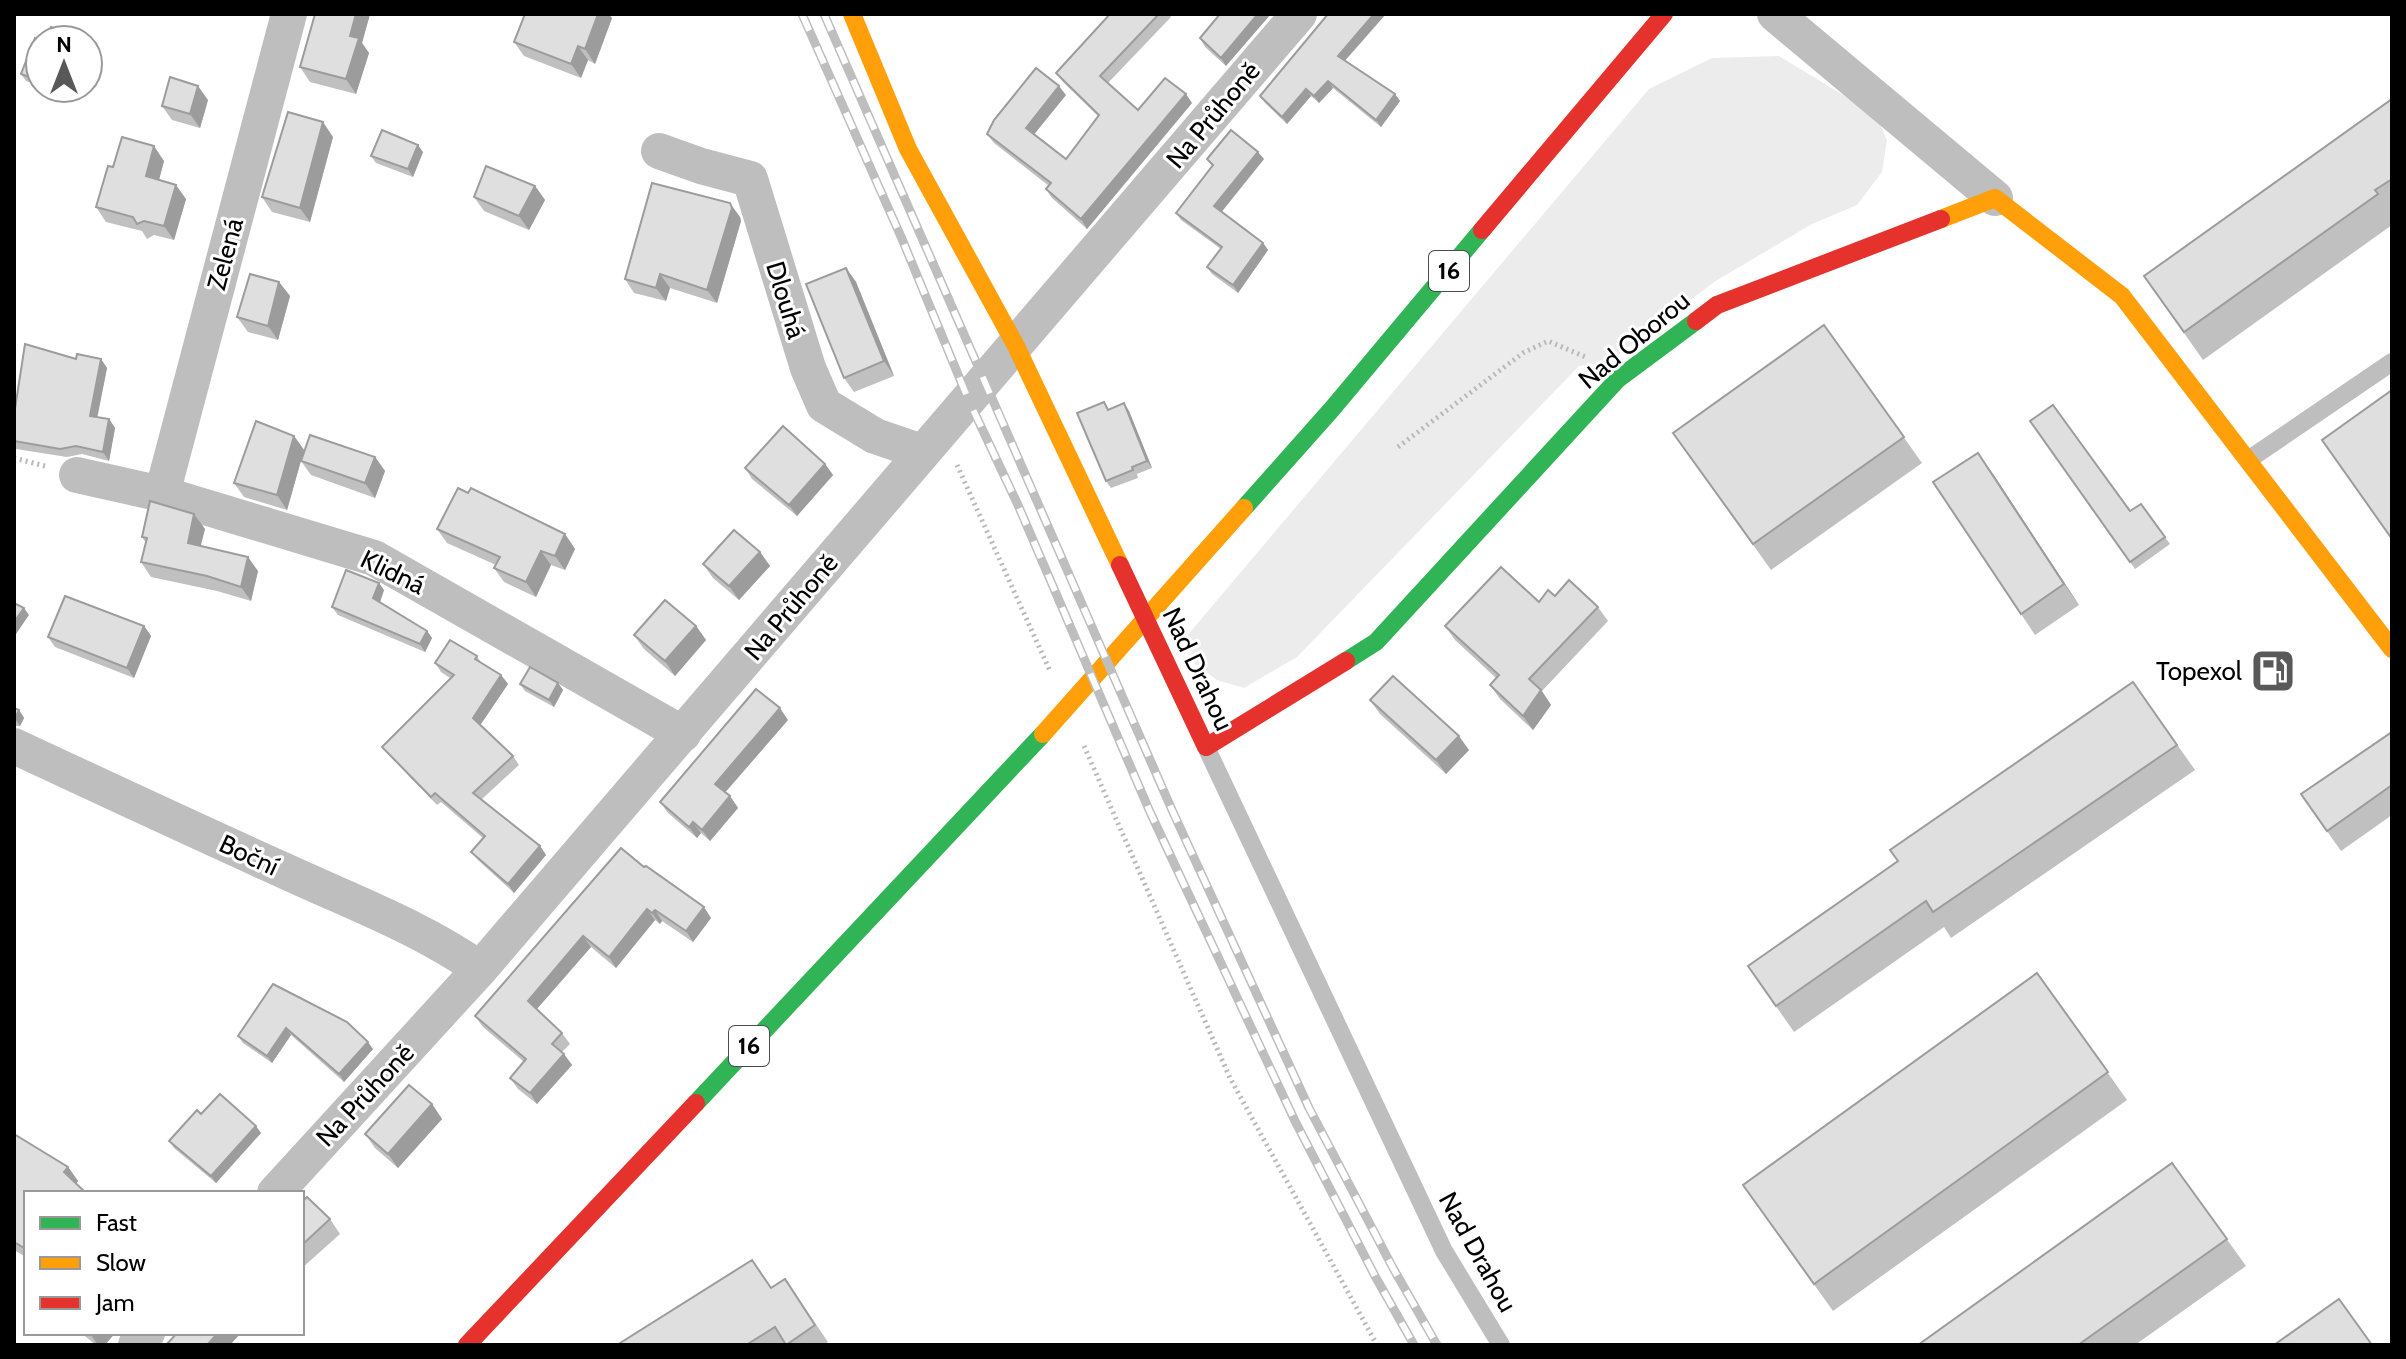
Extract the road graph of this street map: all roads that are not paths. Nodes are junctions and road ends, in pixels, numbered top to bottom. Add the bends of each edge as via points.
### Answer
1 (289, 14) edge
2 (852, 14) edge
3 (1299, 14) edge
4 (1664, 14) edge
5 (1775, 14) edge
6 (659, 151) dead end
7 (1995, 198) junction
8 (1016, 346) junction
9 (2392, 362) edge
10 (932, 442) junction
11 (2248, 460) junction
12 (77, 475) dead end
13 (162, 494) junction
14 (2392, 649) edge
15 (683, 734) junction
16 (14, 746) edge
17 (1206, 747) junction
18 (480, 969) junction
19 (277, 1191) edge
20 (467, 1345) edge
21 (1501, 1345) edge

1 - 13 street, Zelená
2 - 8 street, Nad Drahou via 908,149
3 - 8 street, Na Průhoně
4 - 20 street, 16 via 1332,409 1031,747
5 - 7 street
6 - 10 street, Dlouhá via 750,179 824,405 875,436
7 - 11 street via 2122,296
7 - 17 street, Nad Oborou via 1717,305 1618,379 1376,642
8 - 10 street, Na Průhoně
8 - 17 street, Nad Drahou
9 - 11 lane
10 - 15 street, Na Průhoně
11 - 14 street
12 - 13 street, Klidná
13 - 15 street, Klidná via 374,558
15 - 18 street, Na Průhoně
16 - 18 street, Boční via 390,917
17 - 21 lane, Nad Drahou via 1444,1251
18 - 19 street, Na Průhoně

